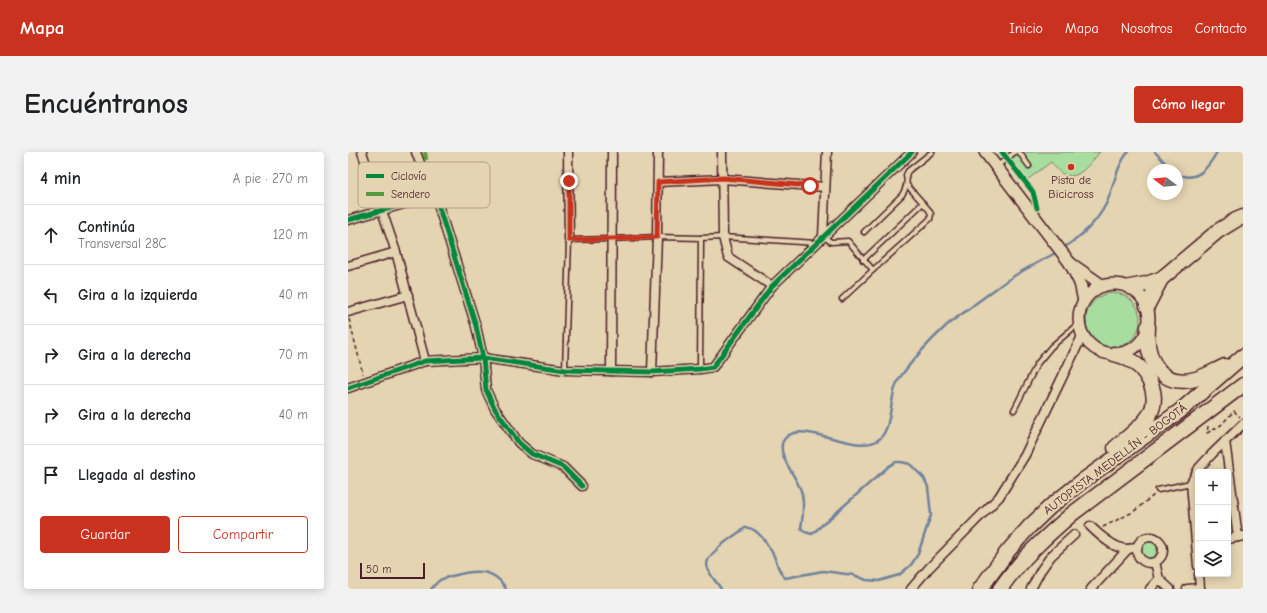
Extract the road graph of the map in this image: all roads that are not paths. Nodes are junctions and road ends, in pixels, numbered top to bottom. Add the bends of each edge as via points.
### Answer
1 (362, 152) edge
2 (416, 152) edge
3 (568, 152) edge
4 (612, 152) edge
5 (658, 152) edge
6 (722, 152) edge
7 (827, 152) edge
8 (912, 152) edge
9 (932, 152) edge
10 (985, 152) edge
11 (1015, 152) edge
12 (1019, 152) edge
13 (365, 162) edge
14 (420, 162) edge
15 (1029, 166) dead end
16 (996, 167) junction
17 (723, 178) junction
18 (658, 182) junction
19 (907, 185) junction
20 (825, 187) junction
21 (923, 203) junction
22 (389, 208) edge
23 (440, 208) edge
24 (382, 210) junction
25 (1243, 218) edge
26 (348, 220) edge
27 (864, 232) dead end
28 (824, 236) junction
29 (657, 237) junction
30 (723, 237) junction
31 (701, 238) junction
32 (611, 239) junction
33 (569, 240) junction
34 (816, 243) junction
35 (396, 252) junction
36 (1067, 259) junction
37 (863, 260) junction
38 (348, 266) edge
39 (873, 270) junction
40 (1161, 279) junction
41 (772, 286) junction
42 (1103, 286) junction
43 (1130, 287) junction
44 (408, 295) junction
45 (842, 300) dead end
46 (1084, 301) junction
47 (1147, 306) junction
48 (348, 312) edge
49 (1079, 323) junction
50 (1148, 327) junction
51 (1082, 334) junction
52 (1114, 354) junction
53 (1242, 357) edge
54 (483, 358) junction
55 (425, 361) junction
56 (700, 369) junction
57 (566, 370) junction
58 (611, 371) junction
59 (652, 372) junction
60 (1243, 385) edge
61 (348, 388) edge
62 (1014, 410) dead end
63 (1241, 420) edge
64 (1225, 441) junction
65 (1081, 482) junction
66 (1191, 483) junction
67 (582, 486) dead end
68 (1158, 490) road end
69 (1090, 526) road end
70 (1074, 535) dead end
71 (1241, 537) edge
72 (1231, 539) edge
73 (1197, 541) edge
74 (1137, 546) junction
75 (1128, 549) junction
76 (1155, 562) junction
77 (1199, 577) edge
78 (1159, 579) junction
79 (1200, 588) edge
80 (911, 589) edge
81 (980, 589) edge
82 (1000, 589) edge
83 (1031, 589) edge
84 (1091, 589) edge
85 (1150, 589) edge
86 (1170, 589) edge
87 (1187, 589) edge

1 - 13 street
2 - 14 street
3 - 33 street
4 - 32 street
5 - 18 street
6 - 17 street
7 - 20 street
8 - 28 street
9 - 19 lane via 908,171
10 - 16 main road
11 - 16 lane
12 - 15 lane
16 - 36 main road
17 - 18 street
17 - 20 street
17 - 30 street
18 - 29 street
19 - 21 lane
19 - 27 lane via 902,195
20 - 28 street
21 - 37 lane
21 - 39 lane via 931,214 930,220
22 - 24 street
23 - 54 street via 476,326
24 - 26 street
24 - 35 street
25 - 40 highway via 1218,231
28 - 34 street
28 - 37 lane via 831,242 848,241
29 - 31 lane
29 - 32 lane
29 - 59 street
30 - 31 lane
30 - 34 lane
30 - 41 street via 728,257
31 - 56 lane
32 - 33 lane
32 - 58 street
33 - 57 lane
34 - 41 street
35 - 38 street
35 - 44 street
36 - 42 main road
36 - 46 main road via 1080,283
37 - 39 lane
39 - 45 lane
40 - 43 highway
40 - 47 highway
41 - 56 street via 713,367
42 - 43 main road via 1116,284
42 - 46 main road
43 - 47 main road
44 - 48 street
44 - 55 street
46 - 49 main road
47 - 50 main road
49 - 51 main road
49 - 62 lane via 1051,347 1037,364
50 - 52 main road via 1139,344 1127,352
50 - 53 highway via 1150,357 1161,372 1172,378 1199,378
51 - 52 main road via 1095,349
51 - 80 street via 1025,455 999,497
52 - 65 highway via 1133,362 1147,376 1153,390 1153,406 1145,420
53 - 65 highway, AUTOPISTA MEDELLÍN - BOGOTÁ via 1180,411
54 - 55 street
54 - 57 street
54 - 67 street via 486,390 495,409 519,443 532,454 563,467
55 - 61 street
56 - 59 street
57 - 58 street
58 - 59 street
60 - 82 highway, AUTOPISTA MEDELLÍN - BOGOTÁ via 1072,514 1023,559
63 - 64 street
64 - 66 street via 1200,468
64 - 71 street
65 - 81 highway, AUTOPISTA MEDELLÍN - BOGOTÁ via 1029,527
66 - 68 lane
66 - 73 street
69 - 75 street via 1101,538 1120,548
70 - 83 street via 1050,556
71 - 72 street
74 - 75 street
74 - 76 street via 1138,554 1143,561
74 - 76 street via 1146,537 1159,540 1163,552
75 - 84 street
76 - 78 street
77 - 79 street
78 - 85 street
78 - 86 street
79 - 87 street

